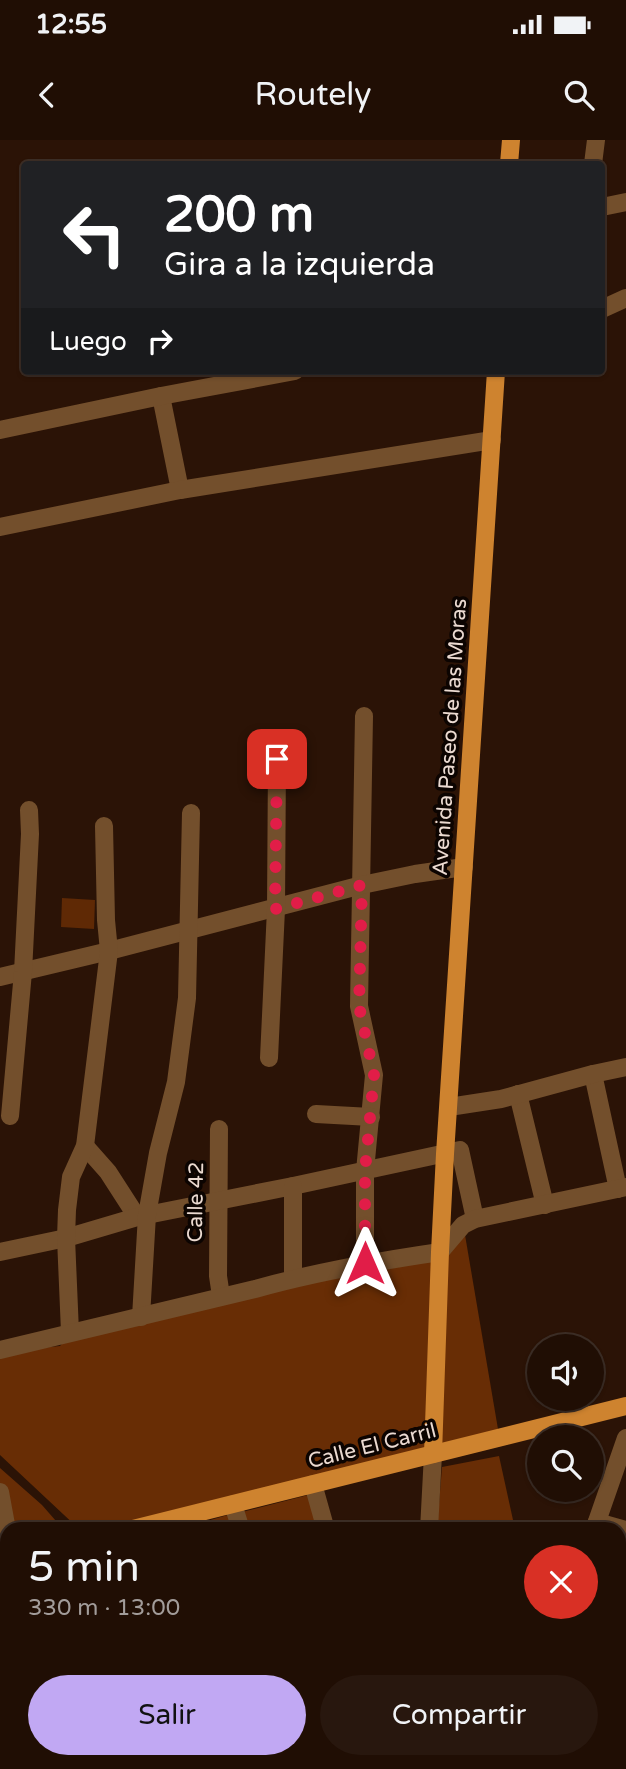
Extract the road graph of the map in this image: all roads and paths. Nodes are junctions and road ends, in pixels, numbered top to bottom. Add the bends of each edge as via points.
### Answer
1 (511, 140) edge
2 (596, 140) edge
3 (509, 161) edge
4 (593, 161) edge
5 (626, 202) edge
6 (605, 206) edge
7 (626, 298) edge
8 (605, 308) edge
9 (274, 375) edge
10 (496, 375) edge
11 (161, 396) junction
12 (0, 430) edge
13 (492, 440) junction
14 (180, 490) junction
15 (0, 527) edge
16 (364, 716) dead end
17 (277, 759) dead end
18 (29, 810) dead end
19 (191, 813) dead end
20 (104, 826) dead end
21 (464, 867) junction
22 (362, 885) junction
23 (275, 909) junction
24 (188, 930) junction
25 (109, 951) junction
26 (23, 972) junction
27 (0, 977) edge
28 (269, 1058) dead end
29 (626, 1068) edge
30 (593, 1074) junction
31 (517, 1094) junction
32 (449, 1107) junction
33 (316, 1114) dead end
34 (9, 1116) dead end
35 (371, 1117) junction
36 (219, 1129) dead end
37 (85, 1146) junction
38 (446, 1154) junction
39 (365, 1171) junction
40 (293, 1186) junction
41 (622, 1188) edge
42 (218, 1201) junction
43 (544, 1205) junction
44 (142, 1217) junction
45 (475, 1219) junction
46 (66, 1238) junction
47 (0, 1252) edge
48 (440, 1252) junction
49 (365, 1263) junction
50 (293, 1278) junction
51 (221, 1296) junction
52 (141, 1317) junction
53 (70, 1332) junction
54 (0, 1350) edge
55 (626, 1406) edge
56 (626, 1438) edge
57 (433, 1454) junction
58 (313, 1484) junction
59 (0, 1492) edge
60 (233, 1504) junction
61 (6, 1522) edge
62 (175, 1522) edge
63 (239, 1522) edge
64 (324, 1522) edge
65 (429, 1522) edge
66 (597, 1522) edge

1 - 3 main road
2 - 4 street
5 - 6 street
7 - 8 street
9 - 11 street
10 - 13 main road, Avenida Paseo de las Moras
11 - 12 street
11 - 14 street
13 - 14 street
13 - 21 main road, Avenida Paseo de las Moras
14 - 15 street
16 - 22 street
17 - 23 street
18 - 26 street
19 - 24 street
20 - 25 street
21 - 22 street
21 - 32 main road, Avenida Paseo de las Moras
22 - 23 street
22 - 35 street via 359,1006 374,1075
23 - 24 street
23 - 28 street
24 - 25 street
24 - 44 street via 187,998 176,1082
25 - 26 street
25 - 37 street
26 - 27 street
26 - 34 street
29 - 30 street
30 - 31 street
30 - 41 street
31 - 32 street
31 - 43 street
32 - 38 main road, Avenida Paseo de las Moras
33 - 35 street
35 - 39 street
36 - 42 street, Calle 42
37 - 44 street
37 - 46 street via 71,1177
38 - 39 street
38 - 45 street via 460,1150
38 - 48 main road, Avenida Paseo de las Moras
39 - 40 street
39 - 49 street
40 - 42 street
40 - 50 street
41 - 43 street
42 - 44 street
42 - 51 street, Calle 42
43 - 45 street
44 - 46 street
44 - 52 street
45 - 48 street via 463,1225
46 - 47 street
46 - 53 street
48 - 49 street
48 - 57 main road, Avenida Paseo de las Moras
49 - 50 street
50 - 51 street
51 - 52 street
52 - 53 street
53 - 54 street
55 - 57 main road, Calle El Carril
56 - 66 street
57 - 58 main road, Calle El Carril
57 - 65 street
58 - 60 main road, Calle El Carril
58 - 64 street
59 - 61 street
60 - 62 main road, Calle El Carril
60 - 63 street

